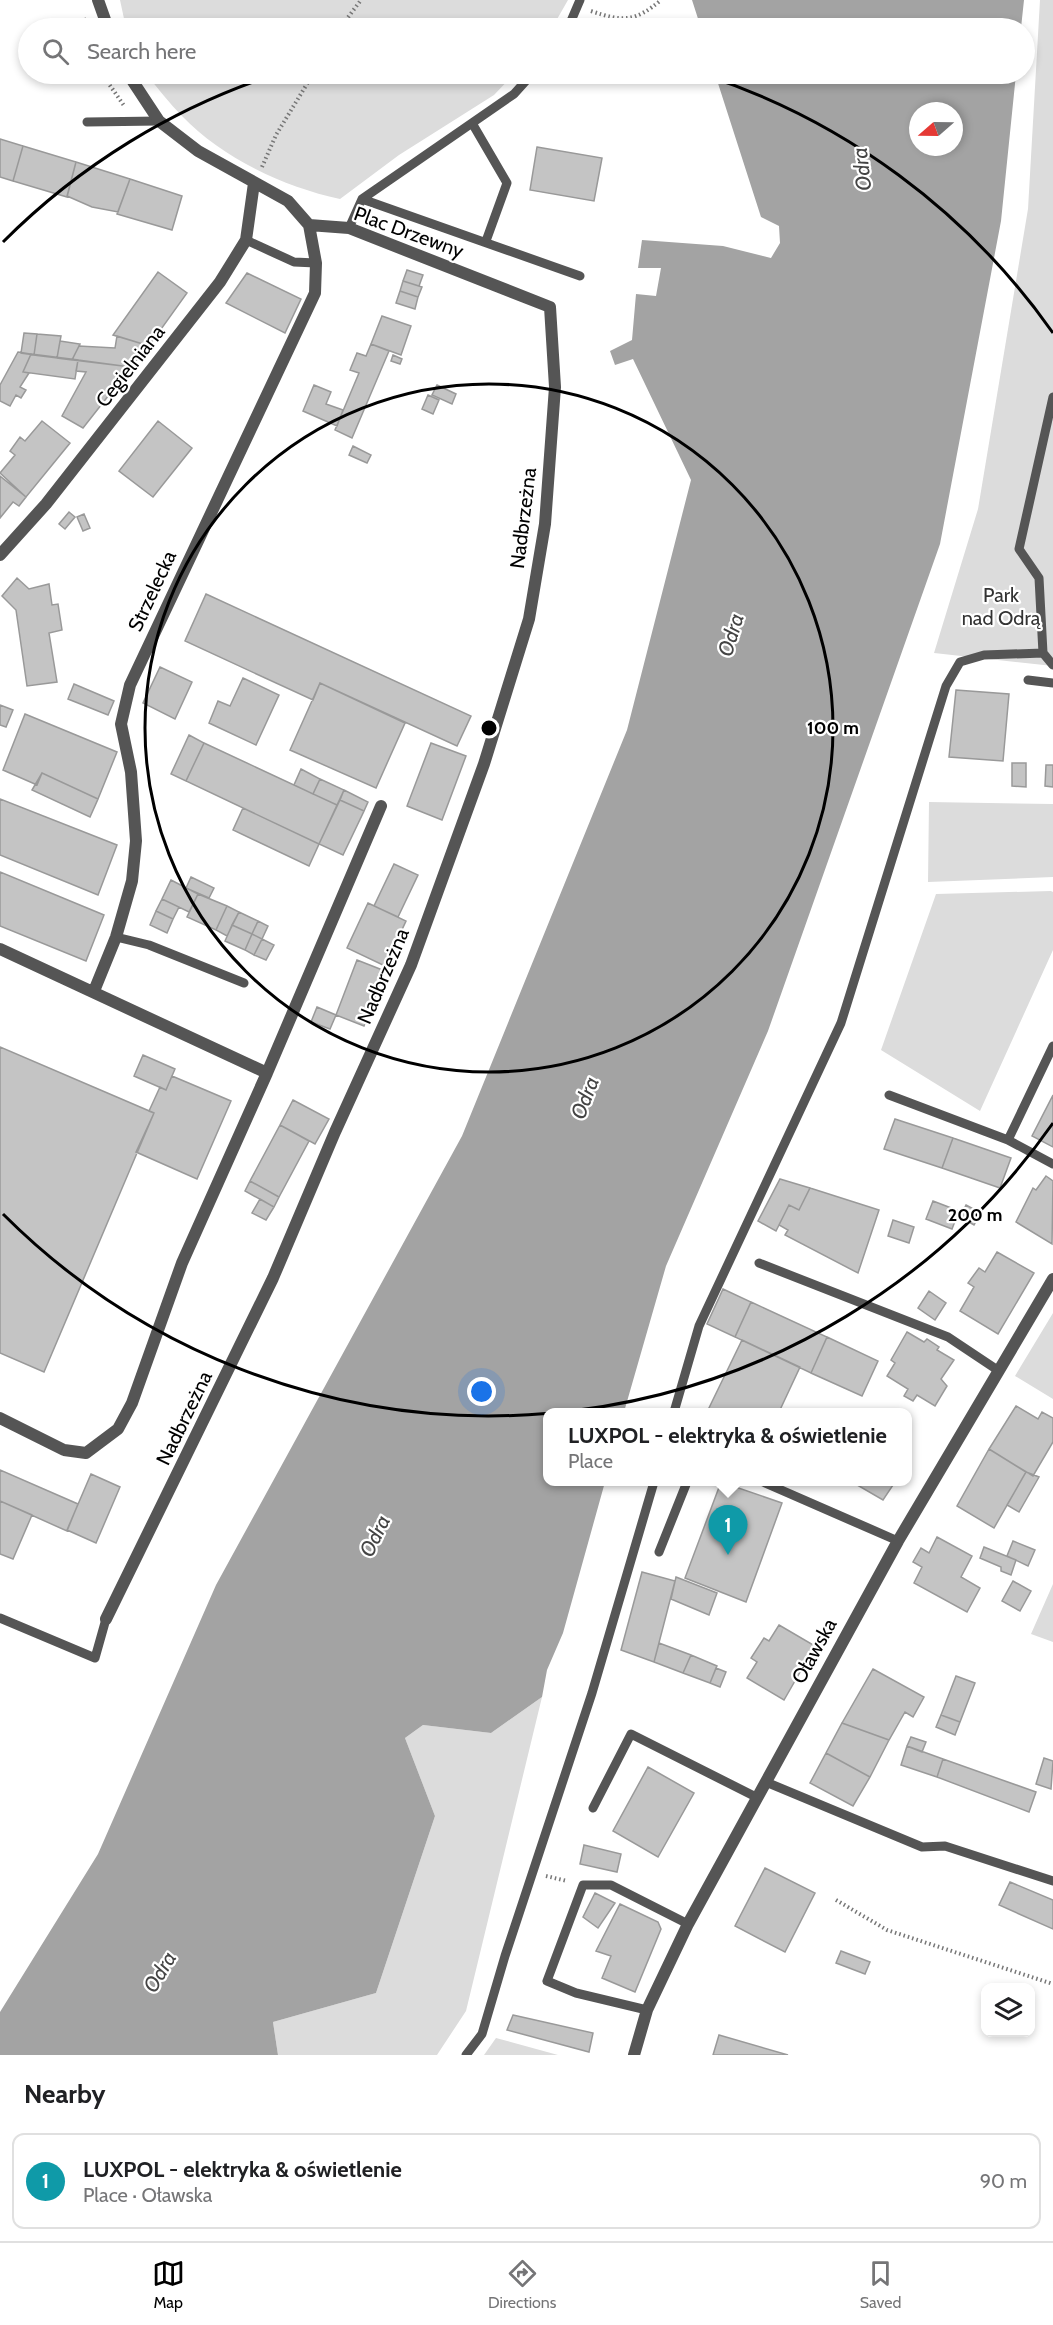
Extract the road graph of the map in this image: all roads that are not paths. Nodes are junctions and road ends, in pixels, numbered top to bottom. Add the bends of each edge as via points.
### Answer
1 (98, 0) edge
2 (579, 3) edge
3 (104, 18) edge
4 (572, 18) edge
5 (134, 84) edge
6 (523, 84) edge
7 (87, 122) dead end
8 (159, 122) junction
9 (472, 123) junction
10 (254, 183) junction
11 (362, 199) junction
12 (309, 225) junction
13 (349, 228) junction
14 (246, 240) junction
15 (486, 241) junction
16 (316, 263) junction
17 (580, 276) dead end
18 (550, 307) joint
19 (1053, 397) edge
20 (0, 555) edge
21 (1043, 654) junction
22 (1053, 665) edge
23 (1028, 680) dead end
24 (1053, 683) edge
25 (381, 806) dead end
26 (116, 937) junction
27 (0, 949) edge
28 (244, 983) dead end
29 (94, 991) junction
30 (1053, 1046) edge
31 (267, 1073) junction
32 (889, 1095) dead end
33 (1008, 1140) junction
34 (1053, 1164) edge
35 (759, 1263) dead end
36 (1053, 1279) edge
37 (999, 1371) junction
38 (675, 1408) edge
39 (0, 1418) edge
40 (653, 1486) edge
41 (685, 1486) edge
42 (772, 1486) edge
43 (898, 1541) junction
44 (659, 1552) dead end
45 (0, 1618) edge
46 (106, 1619) joint
47 (766, 1782) junction
48 (758, 1798) junction
49 (593, 1808) dead end
50 (1053, 1881) edge
51 (688, 1924) junction
52 (647, 2010) junction
53 (466, 2055) edge
54 (634, 2055) edge

1 - 3 street
2 - 4 lane
5 - 8 street
6 - 9 lane
7 - 8 lane
8 - 10 street via 198,151
9 - 11 lane
9 - 15 lane via 507,183
10 - 12 street via 288,201
10 - 14 street, Cegielniana
11 - 13 lane
11 - 15 lane
12 - 13 street, Plac Drzewny
12 - 16 street, Strzelecka
13 - 18 street, Plac Drzewny
14 - 16 lane via 294,262
14 - 20 street, Cegielniana via 220,282 46,504
15 - 17 lane
16 - 26 street, Strzelecka via 315,294 130,685 121,724 131,772 136,841 132,881
18 - 46 street, Nadbrzeżna via 555,387 545,524 529,619 484,764 411,965 273,1278
19 - 21 lane via 1019,549 1039,578
21 - 22 lane
21 - 38 lane via 984,655 960,662 946,686 841,1023 699,1326
23 - 24 lane
25 - 31 street
26 - 28 lane via 149,945
26 - 29 street, Strzelecka
27 - 29 street
29 - 31 street
30 - 33 lane
31 - 39 street via 182,1263 132,1403 118,1429 86,1453 64,1450
32 - 33 lane
33 - 34 lane
35 - 37 lane via 948,1337
36 - 37 street, Oławska
37 - 43 street, Oławska
40 - 53 lane via 592,1693 482,2034
41 - 44 lane
42 - 43 lane
43 - 47 street, Oławska
45 - 46 lane via 95,1658
47 - 48 street, Oławska
47 - 50 lane via 922,1847 945,1846
48 - 49 lane via 631,1734
48 - 51 street, Oławska
51 - 52 street, Oławska
51 - 52 lane via 611,1885 583,1885 546,1981 576,1993
52 - 54 street, Oławska

